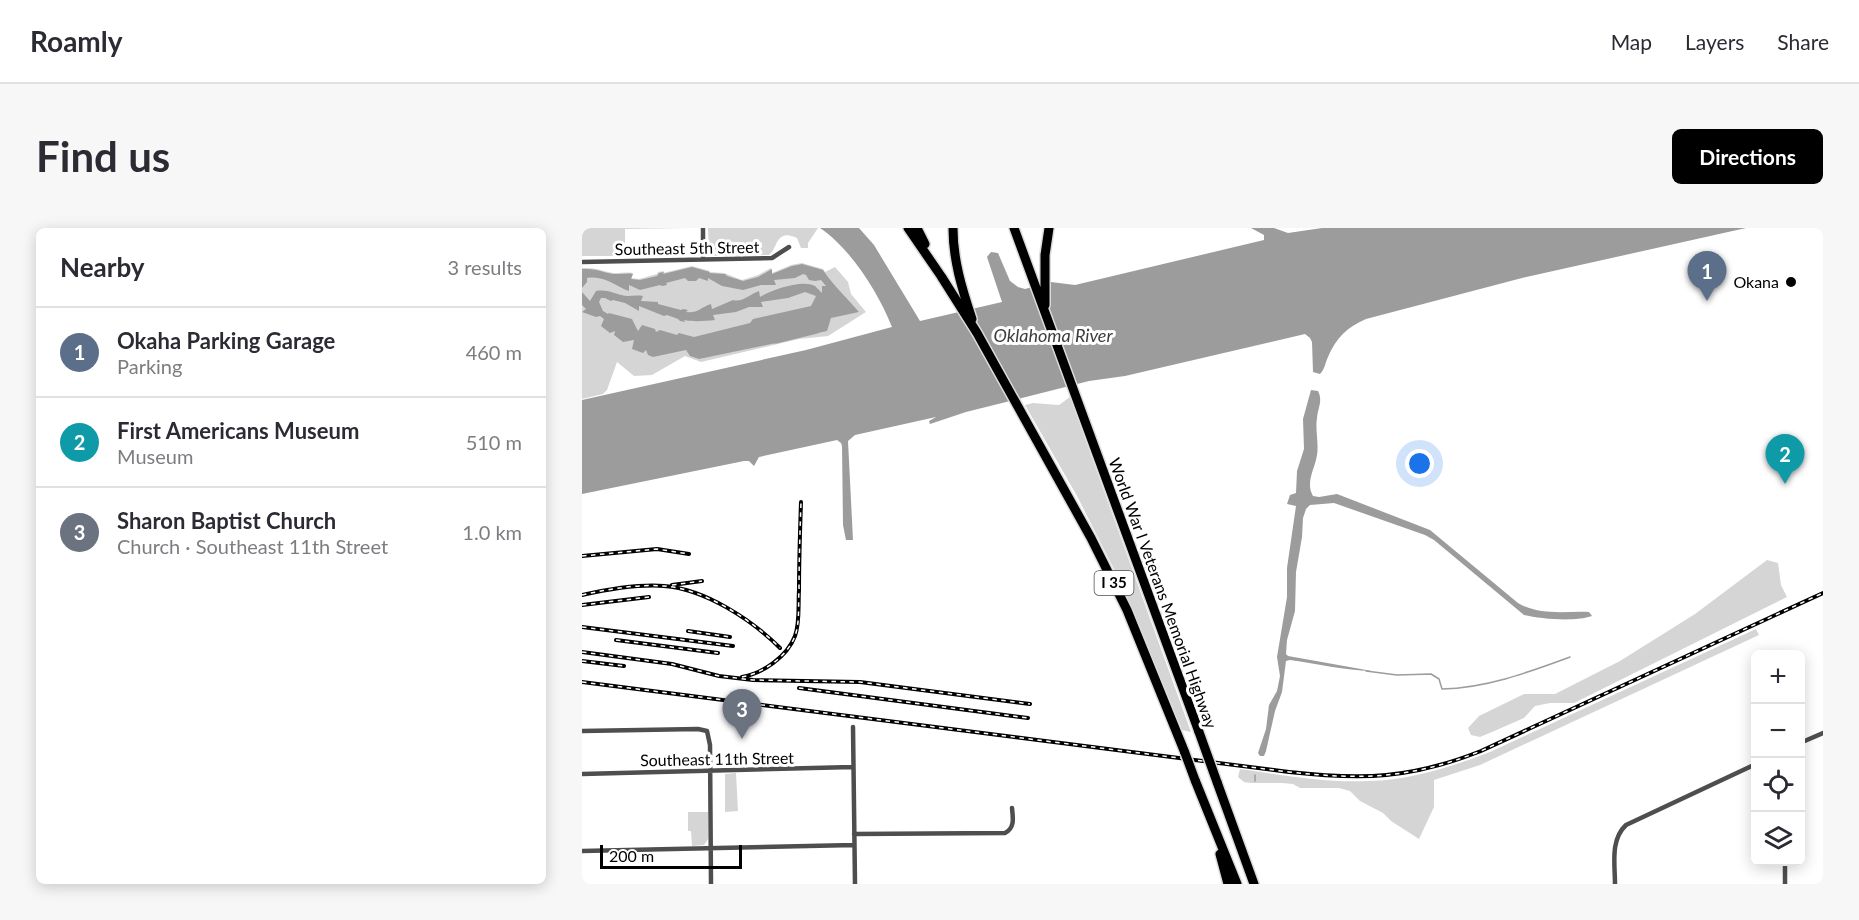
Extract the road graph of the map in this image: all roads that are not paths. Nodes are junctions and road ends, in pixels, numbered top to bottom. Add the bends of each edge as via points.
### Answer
1 (703, 228) edge
2 (908, 228) edge
3 (917, 228) edge
4 (953, 228) edge
5 (1006, 228) edge
6 (1014, 228) edge
7 (1049, 228) edge
8 (789, 247) dead end
9 (1023, 253) junction
10 (704, 259) junction
11 (582, 262) edge
12 (941, 276) junction
13 (1045, 313) junction
14 (977, 333) junction
15 (853, 727) dead end
16 (582, 731) edge
17 (1823, 733) edge
18 (1805, 741) edge
19 (1751, 766) edge
20 (854, 767) junction
21 (710, 771) junction
22 (582, 774) edge
23 (1012, 808) dead end
24 (1210, 817) junction
25 (854, 834) junction
26 (854, 845) junction
27 (711, 849) junction
28 (582, 851) edge
29 (1785, 866) edge
30 (711, 884) edge
31 (855, 884) edge
32 (1228, 884) edge
33 (1237, 884) edge
34 (1254, 884) edge
35 (1615, 884) edge
36 (1785, 884) edge

1 - 10 street
2 - 12 highway
3 - 12 highway
4 - 14 highway, I 35 via 962,290
5 - 9 highway
6 - 9 highway
7 - 13 highway, I 35
8 - 10 street, Southeast 5th Street via 772,258
9 - 13 highway, World War I Veterans Memorial Highway
10 - 11 street, Southeast 5th Street
12 - 14 highway
13 - 34 highway, World War I Veterans Memorial Highway / I 35, bridge
14 - 24 highway, I 35, bridge via 1114,583
15 - 20 street
16 - 21 street via 707,731
17 - 18 street
19 - 35 street via 1623,827 1616,842
20 - 21 street, Southeast 11th Street
20 - 25 street
21 - 22 street, Southeast 11th Street
21 - 27 street
23 - 25 street via 1013,824 1005,833
24 - 32 highway
24 - 33 highway, I 35
25 - 26 street
26 - 27 street
26 - 31 street
27 - 28 street
27 - 30 street
29 - 36 street

